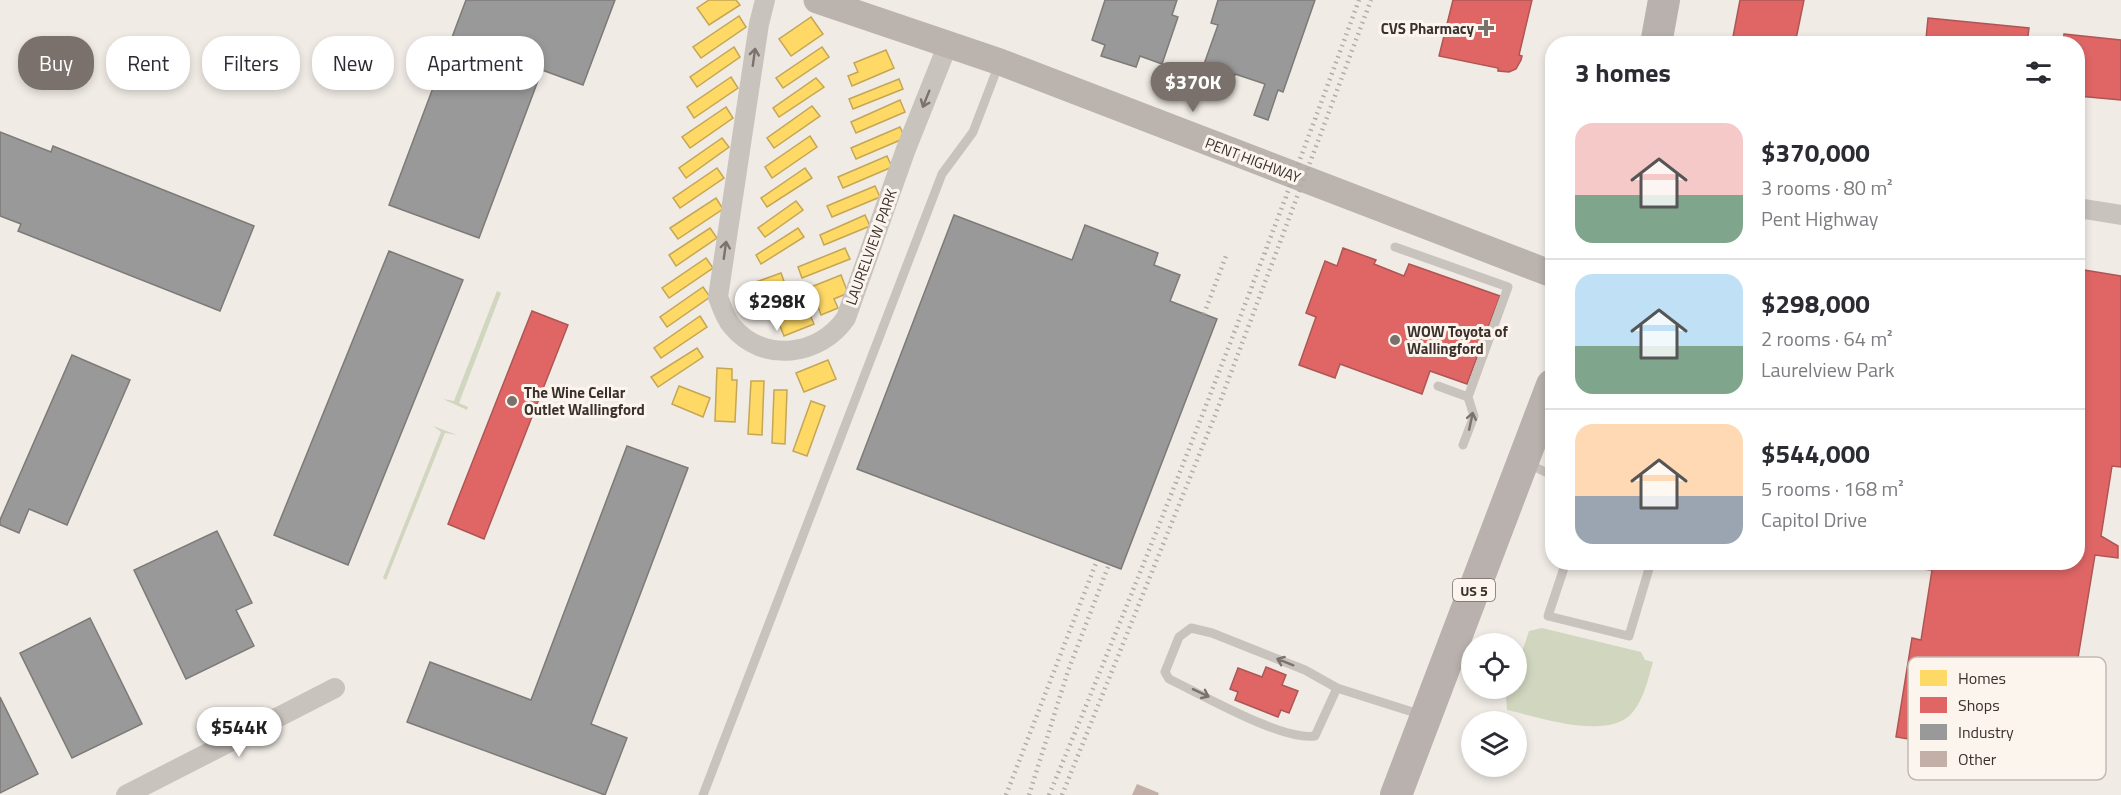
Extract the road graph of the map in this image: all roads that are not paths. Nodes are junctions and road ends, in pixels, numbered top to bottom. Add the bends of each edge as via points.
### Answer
1 (765, 0) edge
2 (817, 0) edge
3 (1664, 0) edge
4 (1657, 36) edge
5 (948, 44) junction
6 (1000, 62) junction
7 (2085, 209) edge
8 (2121, 215) edge
9 (1395, 247) dead end
10 (1545, 271) edge
11 (1438, 386) dead end
12 (1468, 397) junction
13 (1545, 404) edge
14 (1463, 445) dead end
15 (1523, 462) junction
16 (1545, 472) edge
17 (1563, 570) edge
18 (1649, 570) edge
19 (335, 688) dead end
20 (1337, 688) junction
21 (1425, 716) junction
22 (126, 795) edge
23 (703, 795) edge
24 (1396, 795) edge

5 -> 1 street, LAURELVIEW PARK via 846,318 818,344 797,351 774,351 737,332 718,297
2 - 5 street, PENT HIGHWAY
3 - 4 main road
5 - 6 street, PENT HIGHWAY
6 - 10 street, PENT HIGHWAY
6 - 23 lane via 973,132 942,174
7 - 8 street
9 - 12 lane via 1508,287
11 - 12 lane
14 -> 12 lane via 1474,416
13 - 15 main road, US 5
15 - 16 lane
15 - 21 main road, US 5
17 - 18 lane via 1548,616 1629,636
19 - 22 street
20 -> 20 lane via 1305,670 1191,628 1179,637 1165,672 1169,679 1303,738 1315,736
20 - 21 lane
21 - 24 main road, US 5

